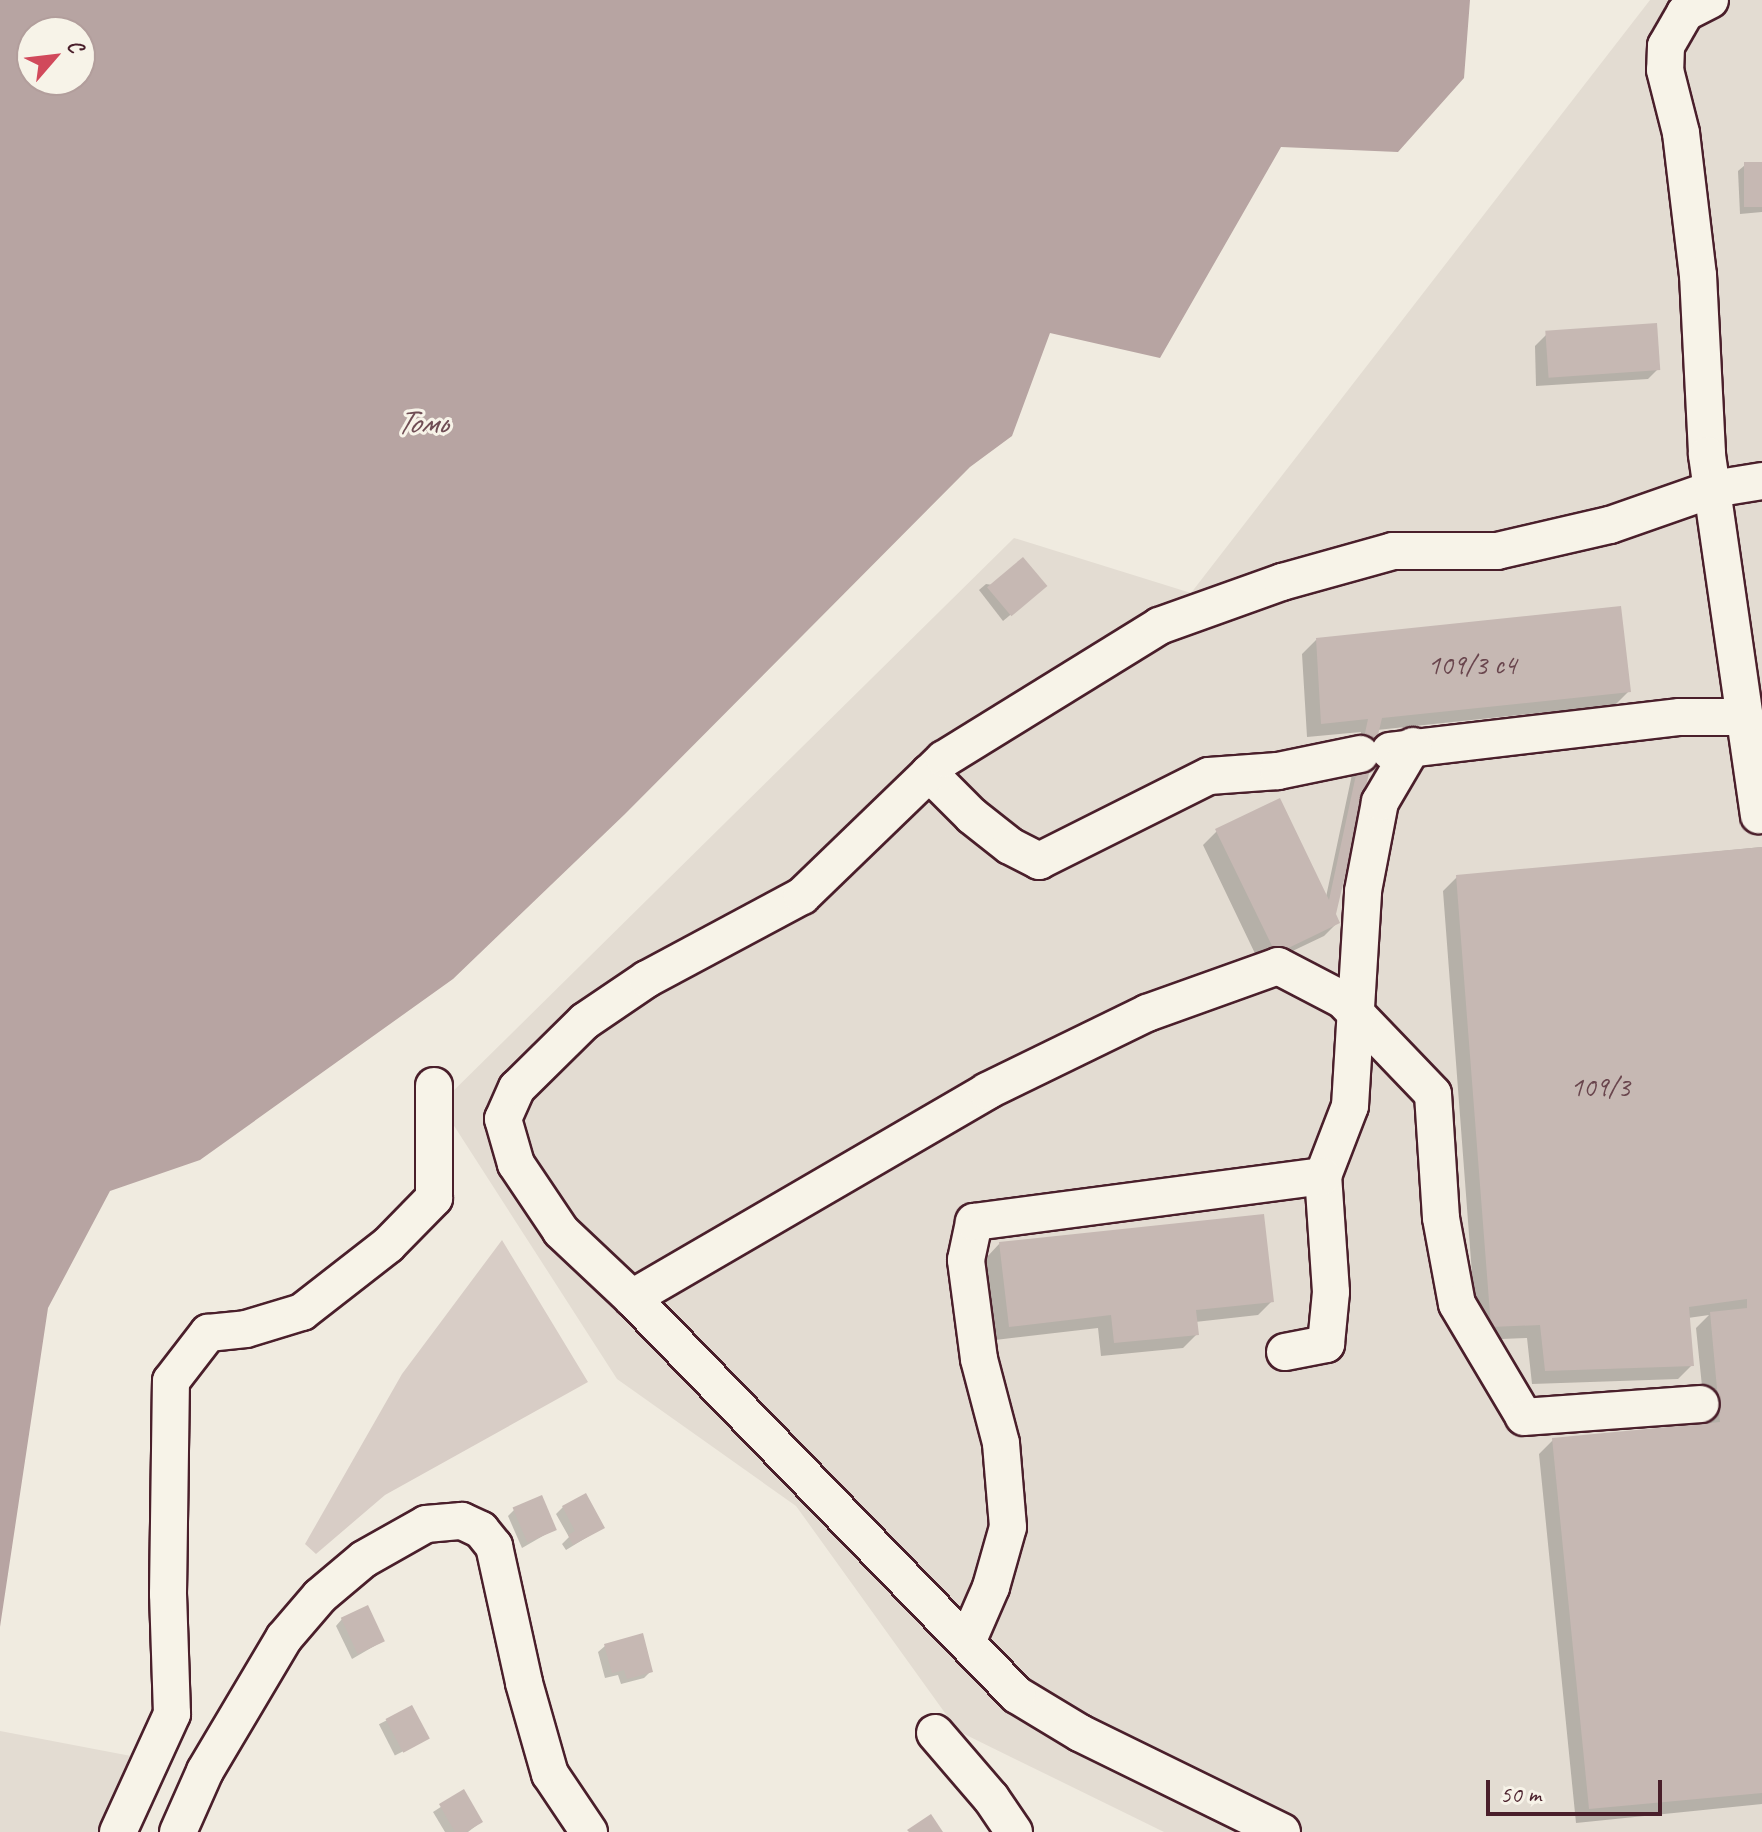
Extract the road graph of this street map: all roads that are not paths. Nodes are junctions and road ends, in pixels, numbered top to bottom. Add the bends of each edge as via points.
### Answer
1 (1710, 0) edge
2 (1762, 481) edge
3 (1713, 489) junction
4 (1742, 717) junction
5 (1413, 746) junction
6 (1756, 764) edge
7 (929, 773) junction
8 (1759, 815) dead end
9 (1357, 1014) junction
10 (434, 1086) dead end
11 (1323, 1176) junction
12 (632, 1298) junction
13 (1285, 1352) dead end
14 (1701, 1404) dead end
15 (968, 1640) junction
16 (935, 1733) dead end
17 (118, 1832) edge
18 (178, 1832) edge
19 (589, 1832) edge
20 (1014, 1832) edge
21 (1282, 1832) edge

1 - 3 street via 1685,13 1666,46 1665,70 1681,133 1698,275
2 - 3 street
3 - 4 street
3 - 7 street via 1610,525 1497,551 1393,551 1282,582 1159,626
4 - 5 street via 1680,717
4 - 6 street
5 - 7 street via 1278,771 1209,776 1039,861 972,816
5 - 9 street via 1380,802 1363,891
6 - 8 street
7 - 12 street via 802,896 647,979 585,1021 517,1088 503,1119 516,1164 561,1231
9 - 11 street via 1350,1106
9 - 12 street via 1343,1000 1278,966 1147,1013 987,1091
9 - 14 street via 1433,1094 1441,1218 1457,1304 1524,1417
10 - 17 street via 434,1198 388,1245 302,1312 246,1329 208,1333 171,1381 172,1714
11 - 13 street via 1331,1292 1326,1344
11 - 15 street via 974,1222 966,1260 979,1359 1001,1443 1008,1527
12 - 15 street
15 - 21 street via 1017,1695 1067,1726
16 - 20 street
18 - 19 street via 205,1771 276,1651 320,1596 364,1559 426,1524 462,1521 481,1530 494,1546 550,1774

